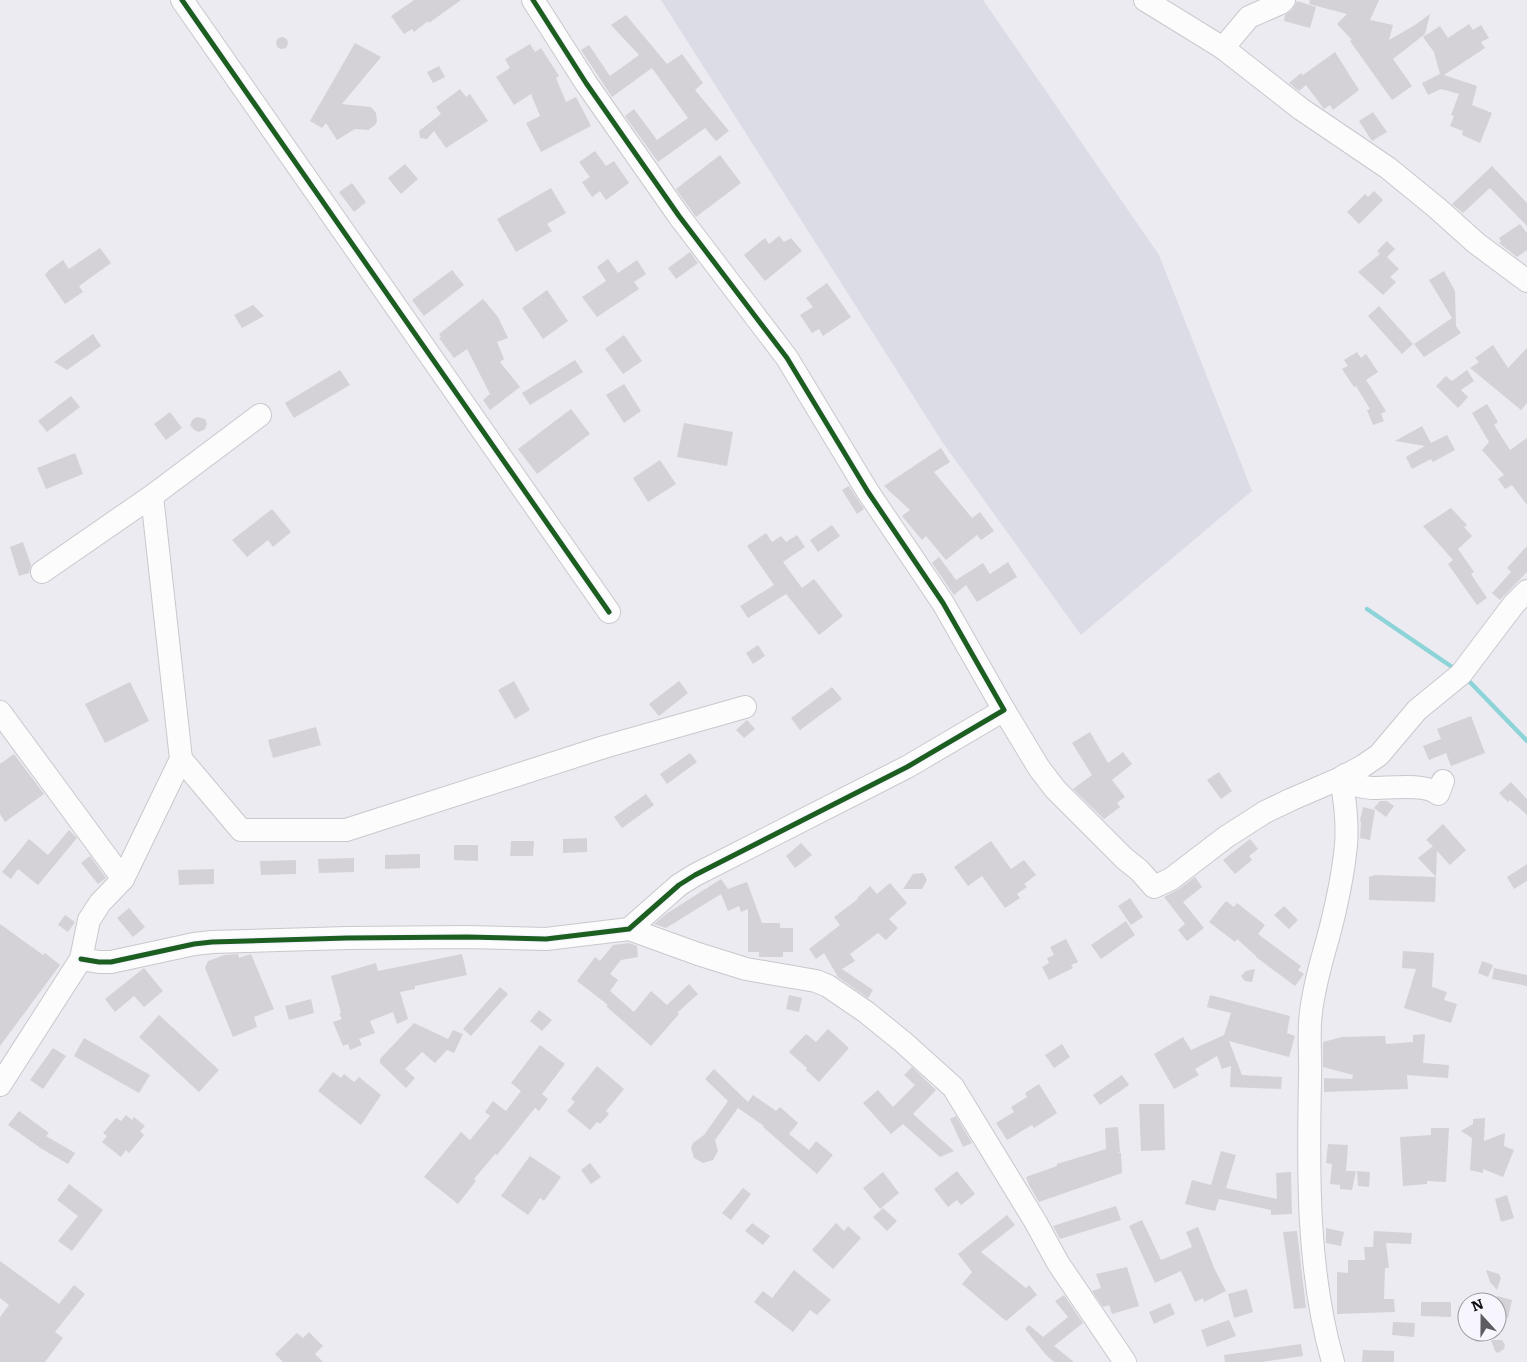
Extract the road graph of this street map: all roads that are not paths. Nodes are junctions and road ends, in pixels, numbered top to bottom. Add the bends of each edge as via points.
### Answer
1 (182, 0) edge
2 (533, 0) edge
3 (1145, 0) edge
4 (1284, 0) edge
5 (1249, 8) edge
6 (1223, 48) junction
7 (1527, 281) edge
8 (260, 415) dead end
9 (152, 496) junction
10 (42, 572) dead end
11 (1527, 591) edge
12 (610, 612) dead end
13 (745, 707) dead end
14 (1004, 710) junction
15 (0, 712) edge
16 (181, 759) junction
17 (1343, 777) junction
18 (1443, 781) dead end
19 (123, 879) junction
20 (629, 929) junction
21 (81, 959) junction
22 (6, 1061) edge
23 (0, 1085) edge
24 (1125, 1362) edge
25 (1332, 1362) edge

1 - 12 street
2 - 14 street via 586,84 673,209 787,358 868,492 943,603
3 - 6 street
4 - 5 street
5 - 6 street
6 - 7 street via 1301,109 1388,168 1476,243
8 - 9 street
9 - 10 street
9 - 16 street
11 - 17 street via 1461,674 1417,710 1379,755
13 - 16 street via 604,747 346,830 241,830
14 - 17 street via 1055,789 1154,887 1171,879 1265,812
14 - 20 street via 907,767 695,874
15 - 19 street
16 - 19 street
17 - 18 street via 1354,785 1433,789 1438,794
17 - 25 street via 1346,845 1336,903 1314,991 1310,1033 1309,1131 1314,1261
19 - 21 street via 89,920
20 - 21 street via 546,939 467,937 212,942 111,962
20 - 24 street via 746,969 816,981 838,992 903,1042 952,1087 1058,1263
21 - 22 street
22 - 23 street

